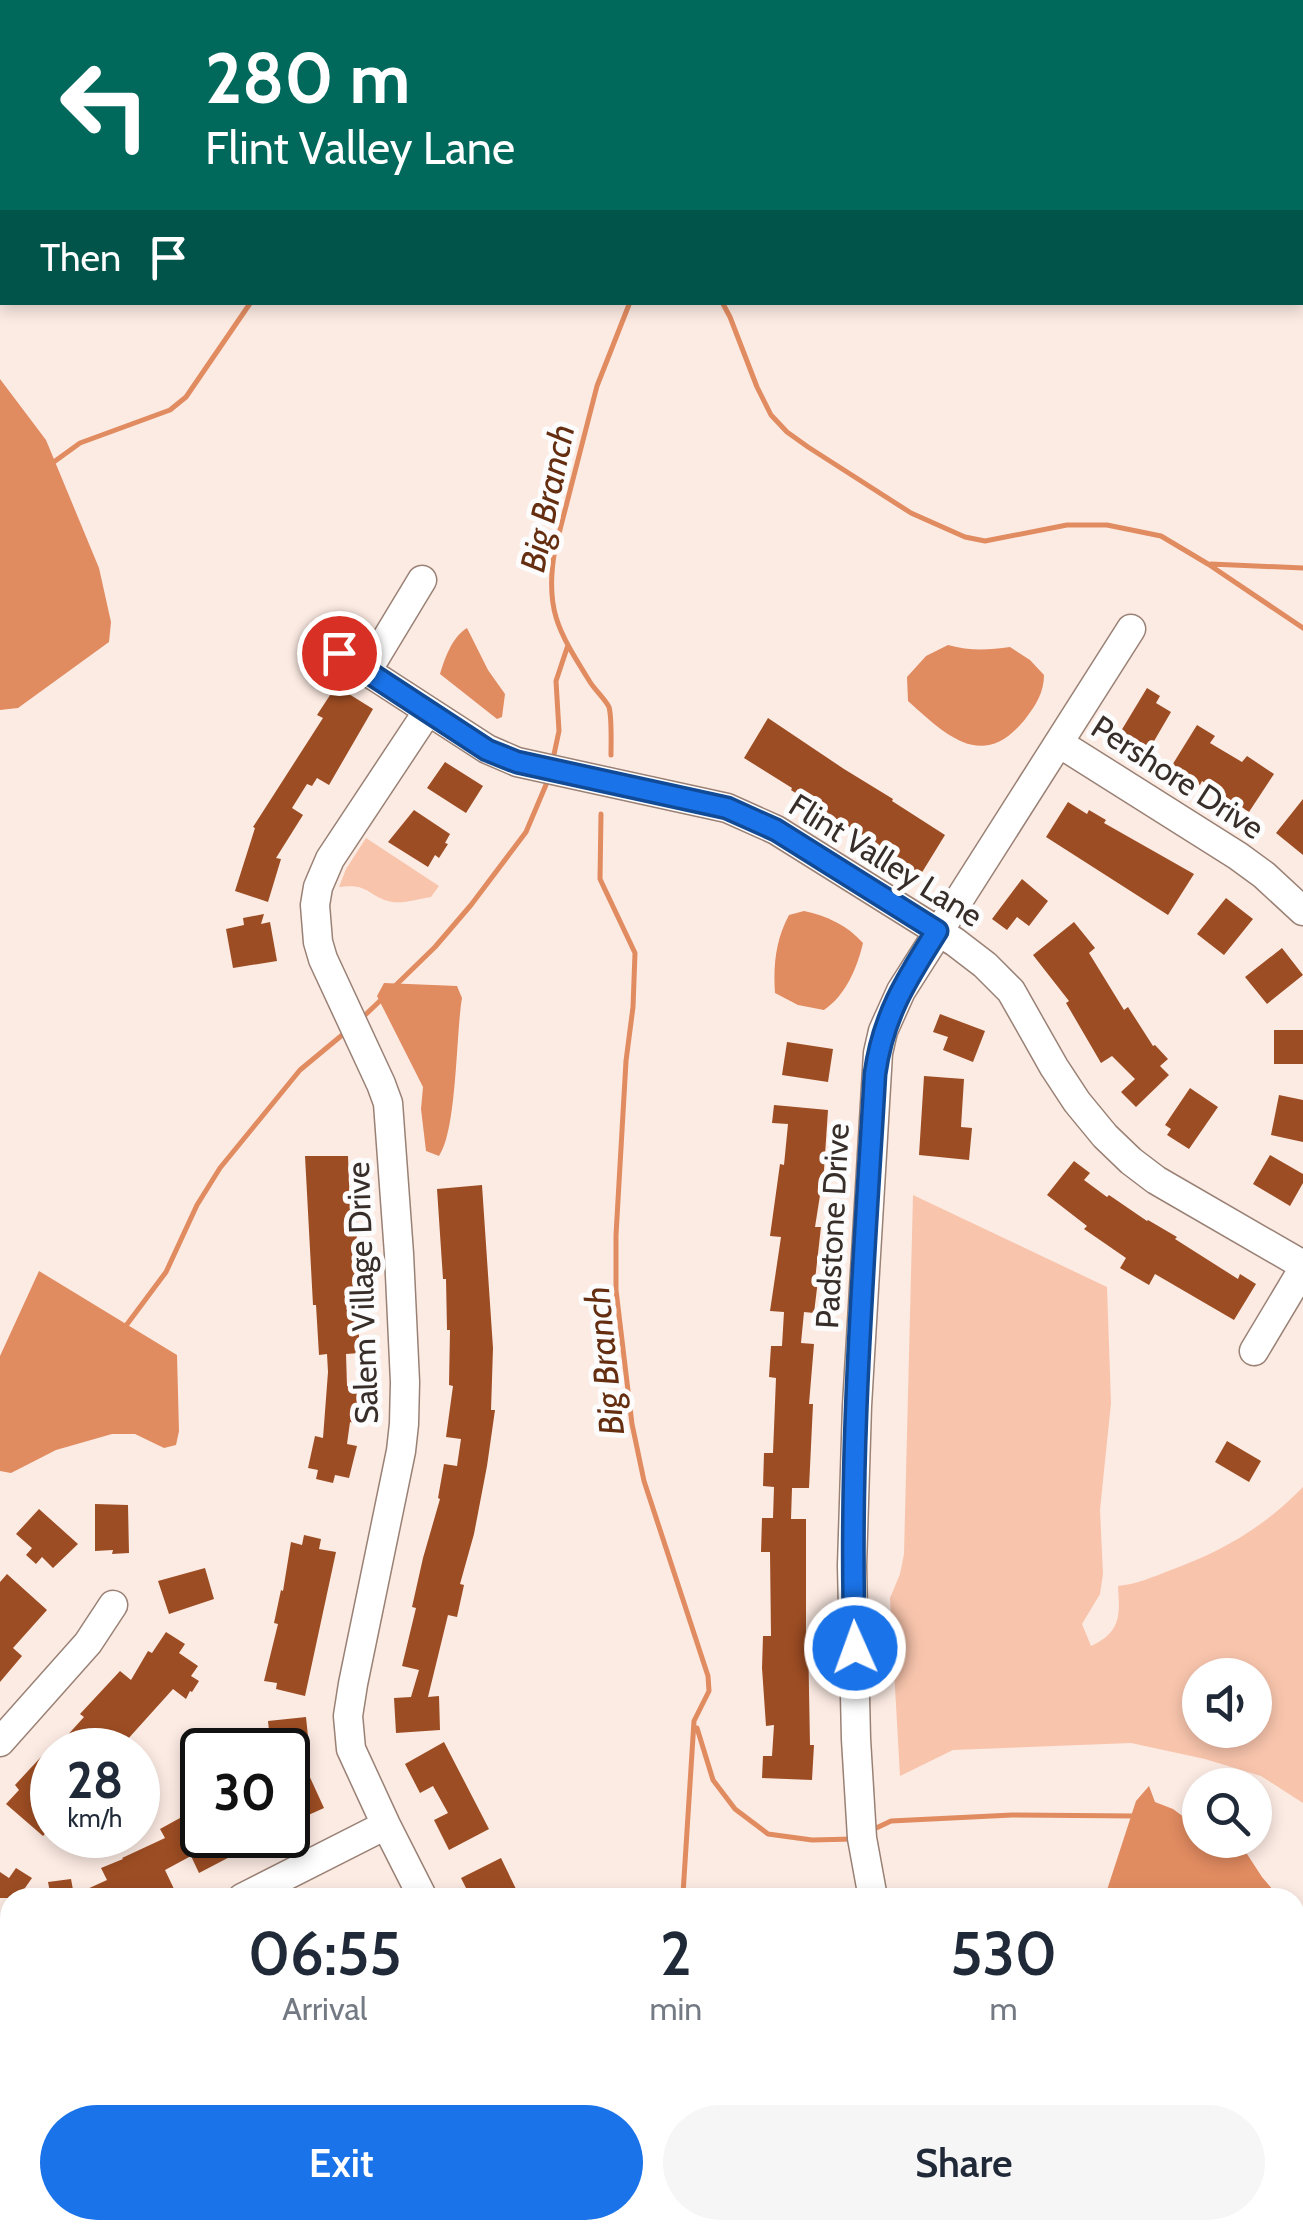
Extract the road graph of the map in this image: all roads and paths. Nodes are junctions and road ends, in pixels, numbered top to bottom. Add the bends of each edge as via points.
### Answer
1 (422, 580) dead end
2 (1130, 629) dead end
3 (339, 653) dead end
4 (366, 671) junction
5 (428, 711) junction
6 (1059, 743) junction
7 (1303, 911) edge
8 (937, 931) junction
9 (1303, 1267) edge
10 (1254, 1351) dead end
11 (112, 1605) dead end
12 (0, 1742) edge
13 (386, 1824) junction
14 (261, 1888) edge
15 (419, 1888) edge
16 (870, 1888) edge

1 - 4 street
2 - 6 street, Padstone Drive
3 - 4 street, Flint Valley Lane
4 - 5 street, Flint Valley Lane
5 - 8 street, Flint Valley Lane via 517,762 750,816
5 - 13 street, Salem Village Drive via 330,859 315,905 323,960 381,1084 390,1122 404,1424 348,1716 352,1749
6 - 7 street, Pershore Drive via 1238,856
6 - 8 street, Padstone Drive
8 - 9 street, Flint Valley Lane via 1011,991 1077,1102 1131,1161
8 - 16 street, Padstone Drive via 890,1012 875,1074 852,1566 856,1739
9 - 10 street
11 - 12 street via 88,1643
13 - 14 street
13 - 15 street, Salem Village Drive

